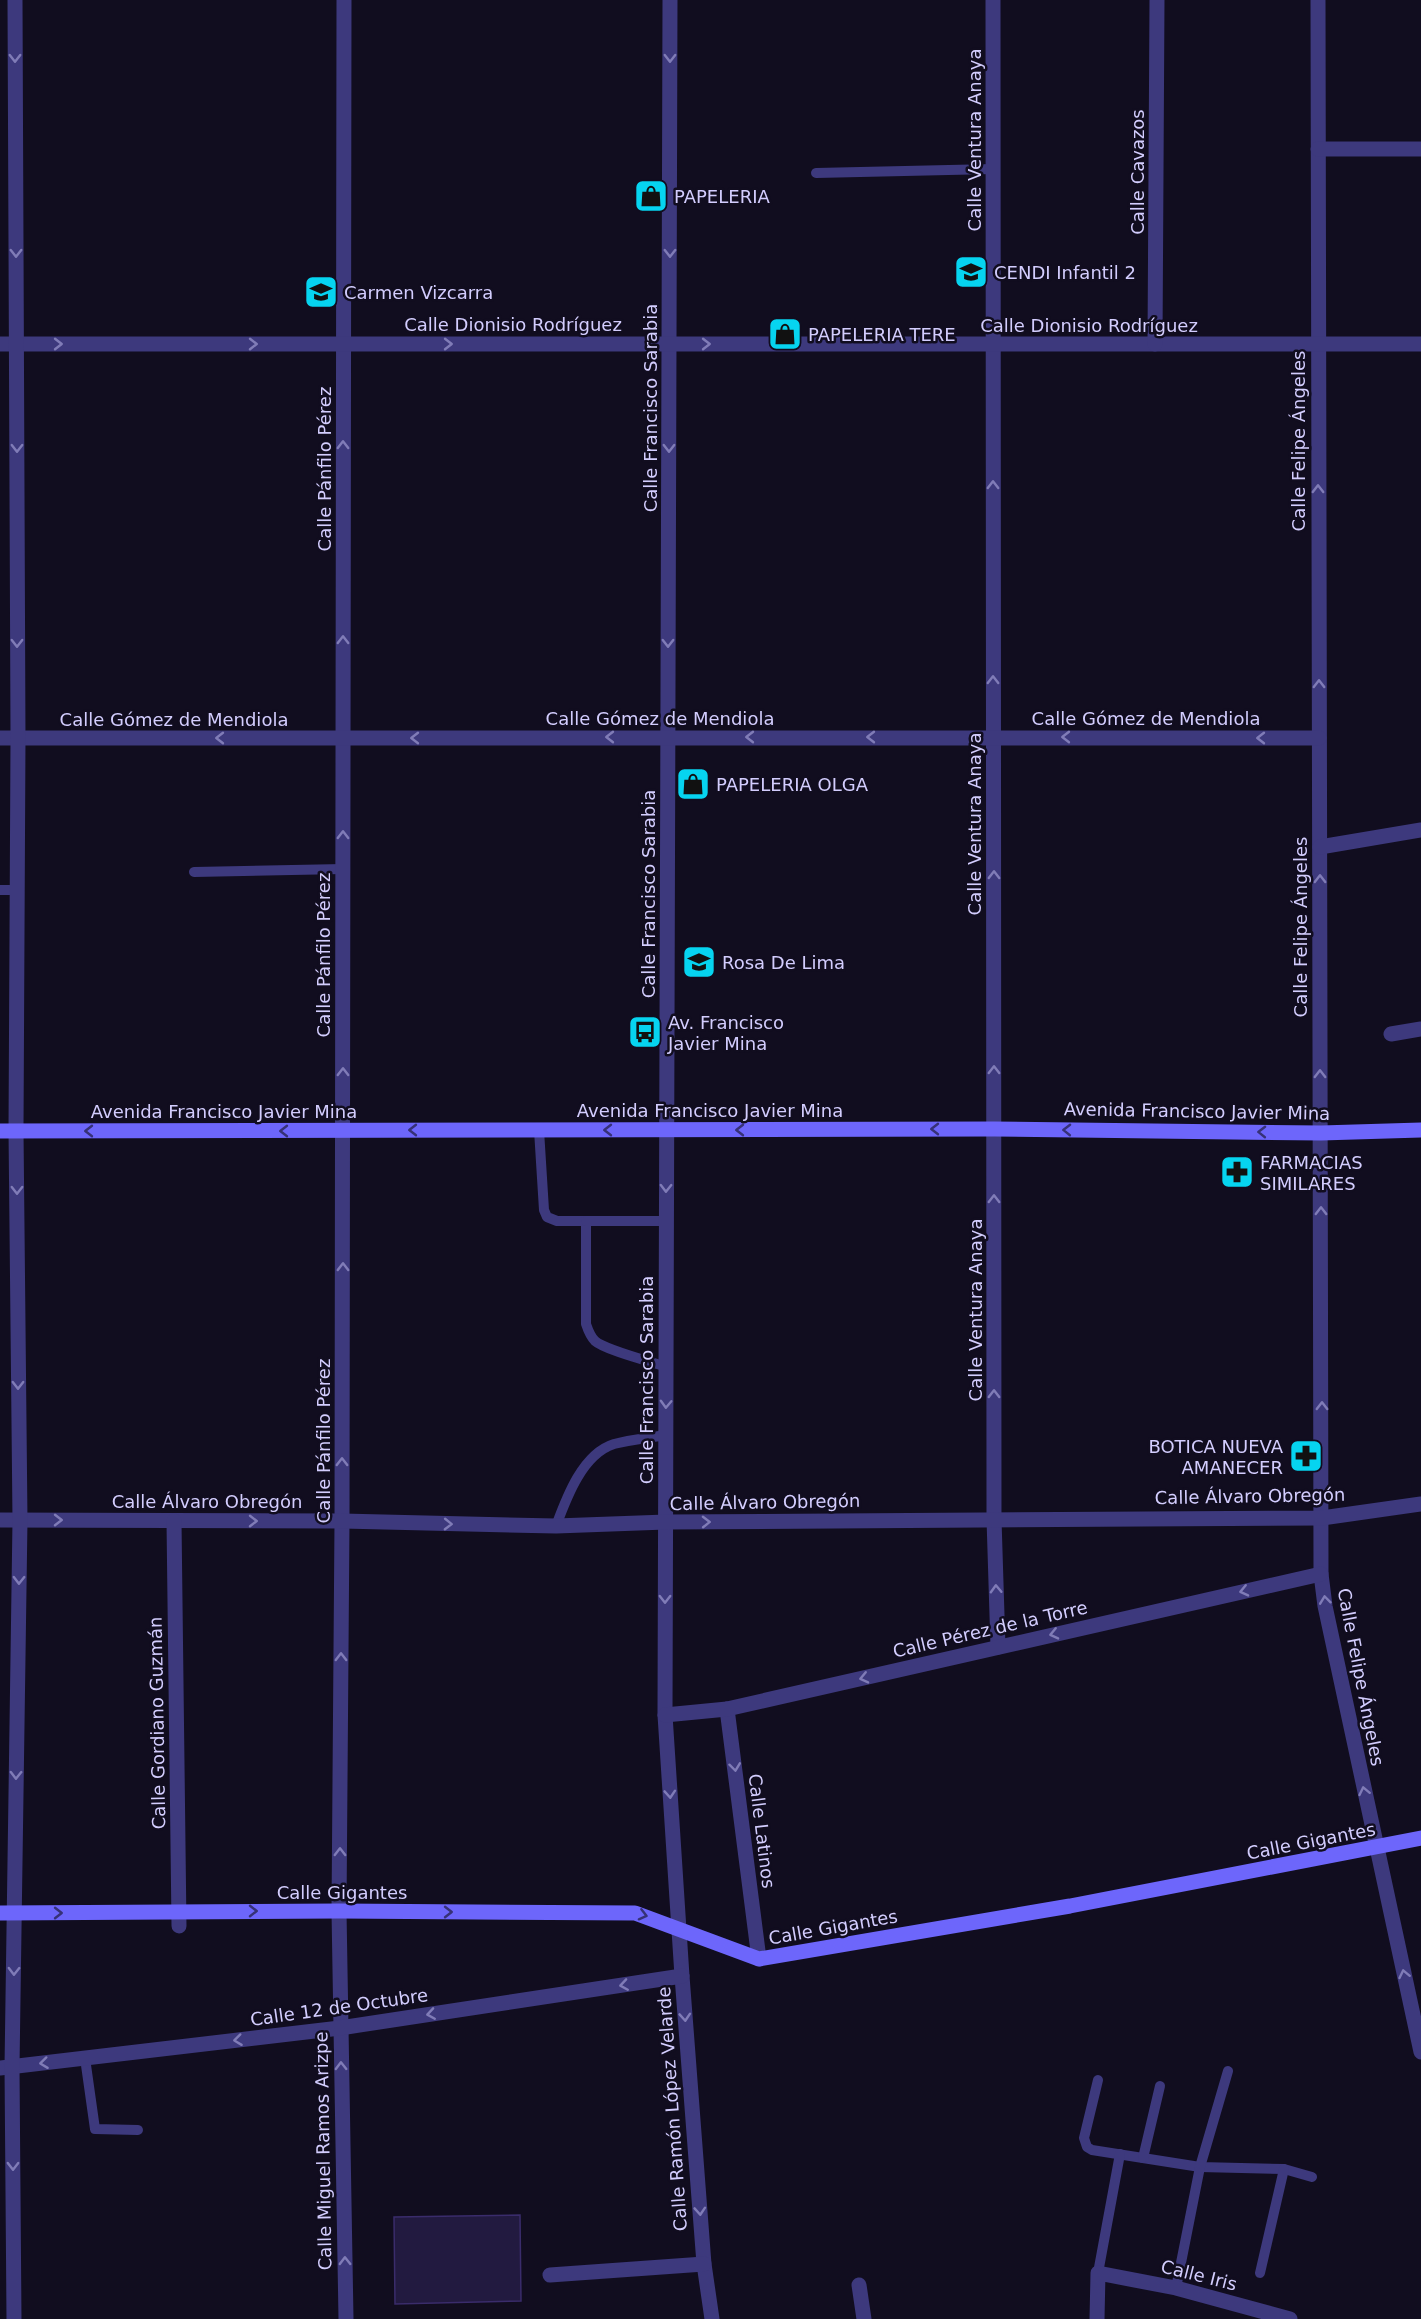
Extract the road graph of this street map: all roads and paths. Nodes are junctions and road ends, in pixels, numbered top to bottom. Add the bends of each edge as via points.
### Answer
1 (15, 0) edge
2 (344, 0) edge
3 (670, 0) edge
4 (993, 0) edge
5 (1157, 0) edge
6 (1318, 0) edge
7 (1318, 149) junction
8 (1421, 149) edge
9 (993, 169) junction
10 (816, 173) dead end
11 (0, 344) edge
12 (17, 344) junction
13 (343, 344) junction
14 (669, 344) junction
15 (993, 344) junction
16 (1155, 344) junction
17 (1317, 344) junction
18 (1421, 344) edge
19 (668, 737) junction
20 (993, 737) junction
21 (0, 738) edge
22 (18, 738) junction
23 (343, 738) junction
24 (1319, 738) junction
25 (1421, 830) edge
26 (1320, 847) junction
27 (343, 869) junction
28 (194, 872) dead end
29 (0, 890) edge
30 (17, 890) junction
31 (1421, 1029) edge
32 (1391, 1034) dead end
33 (994, 1129) junction
34 (343, 1130) junction
35 (539, 1130) junction
36 (667, 1130) junction
37 (1421, 1130) edge
38 (0, 1131) edge
39 (16, 1131) junction
40 (1321, 1133) junction
41 (586, 1221) junction
42 (666, 1221) junction
43 (668, 1367) junction
44 (665, 1435) junction
45 (1421, 1504) edge
46 (1322, 1518) junction
47 (994, 1519) junction
48 (0, 1520) edge
49 (20, 1520) junction
50 (174, 1521) junction
51 (342, 1521) junction
52 (666, 1522) junction
53 (556, 1526) junction
54 (1322, 1574) junction
55 (998, 1647) junction
56 (727, 1709) junction
57 (665, 1715) junction
58 (1421, 1838) edge
59 (1376, 1849) junction
60 (677, 1896) joint
61 (339, 1911) junction
62 (7, 1913) edge
63 (179, 1919) junction
64 (678, 1928) junction
65 (759, 1959) junction
66 (682, 1976) junction
67 (340, 2028) junction
68 (1421, 2052) edge
69 (85, 2058) junction
70 (6, 2068) edge
71 (1228, 2071) dead end
72 (1098, 2080) dead end
73 (1160, 2086) dead end
74 (138, 2130) dead end
75 (1120, 2154) junction
76 (1143, 2158) junction
77 (1200, 2167) junction
78 (1284, 2169) junction
79 (1312, 2177) dead end
80 (704, 2264) junction
81 (1098, 2273) junction
82 (1260, 2273) dead end
83 (550, 2275) dead end
84 (859, 2285) dead end
85 (1176, 2288) junction
86 (14, 2319) edge
87 (346, 2319) edge
88 (712, 2319) edge
89 (864, 2319) edge
90 (1097, 2319) edge
91 (1290, 2319) edge

1 -> 12 street
2 - 13 street, Calle Pánfilo Pérez
3 -> 14 street, Calle Francisco Sarabia
4 - 9 street, Calle Ventura Anaya
5 - 16 street, Calle Cavazos
6 - 7 street, Calle Felipe Ángeles
7 - 8 street
7 - 17 street, Calle Felipe Ángeles
9 - 10 lane
9 - 15 street, Calle Ventura Anaya
11 - 12 street, Calle Dionisio Rodríguez
12 -> 13 street, Calle Dionisio Rodríguez
12 -> 22 street
13 -> 14 street, Calle Dionisio Rodríguez
23 -> 13 street, Calle Pánfilo Pérez
14 -> 15 street, Calle Dionisio Rodríguez
14 -> 19 street, Calle Francisco Sarabia
15 - 16 street, Calle Dionisio Rodríguez
20 -> 15 street, Calle Ventura Anaya
16 - 17 street, Calle Dionisio Rodríguez
17 - 18 street, Calle Dionisio Rodríguez
24 -> 17 street, Calle Felipe Ángeles
20 -> 19 street, Calle Gómez de Mendiola
19 -> 23 street, Calle Gómez de Mendiola
19 - 36 street, Calle Francisco Sarabia
24 -> 20 street, Calle Gómez de Mendiola
33 -> 20 street, Calle Ventura Anaya
21 - 22 street, Calle Gómez de Mendiola
23 -> 22 street, Calle Gómez de Mendiola
22 - 30 street
27 -> 23 street, Calle Pánfilo Pérez
24 - 26 street, Calle Felipe Ángeles
25 - 26 street
40 -> 26 street, Calle Felipe Ángeles
27 - 28 lane
34 -> 27 street, Calle Pánfilo Pérez
29 - 30 lane
30 - 39 street
31 - 32 street
33 -> 36 main road, Avenida Francisco Javier Mina
40 -> 33 main road, Avenida Francisco Javier Mina
47 -> 33 street, Calle Ventura Anaya
35 -> 34 main road, Avenida Francisco Javier Mina
34 -> 39 main road, Avenida Francisco Javier Mina
51 -> 34 street, Calle Pánfilo Pérez
36 -> 35 main road, Avenida Francisco Javier Mina
35 - 41 lane via 547,1217 556,1221
36 -> 42 street, Calle Francisco Sarabia
37 - 40 main road, Avenida Francisco Javier Mina
38 - 39 main road, Avenida Francisco Javier Mina
39 -> 49 street
46 -> 40 street, Calle Felipe Ángeles
41 - 42 lane
41 - 43 lane via 589,1332 604,1346
42 - 43 street, Calle Francisco Sarabia
43 -> 44 street, Calle Francisco Sarabia
44 - 52 street, Calle Francisco Sarabia
44 - 53 lane via 612,1445 593,1458 571,1487
45 - 46 street, Calle Álvaro Obregón
46 - 47 street, Calle Álvaro Obregón
46 - 54 street, Calle Felipe Ángeles
52 -> 47 street, Calle Álvaro Obregón
55 -> 47 street, Calle Ventura Anaya
48 - 49 street, Calle Álvaro Obregón
49 -> 50 street, Calle Álvaro Obregón
49 -> 62 street
50 -> 51 street, Calle Álvaro Obregón
50 - 63 street, Calle Gordiano Guzmán
51 -> 53 street, Calle Álvaro Obregón
61 -> 51 street, Calle Pánfilo Pérez
52 - 53 street, Calle Álvaro Obregón
52 -> 57 street, Calle Francisco Sarabia
54 -> 55 street, Calle Pérez de la Torre
59 -> 54 street, Calle Felipe Ángeles via 1325,1606
55 -> 56 street, Calle Pérez de la Torre
56 - 57 street, Calle Pérez de la Torre
56 -> 65 street, Calle Latinos
57 -> 60 street, Calle Francisco Sarabia
58 - 59 main road, Calle Gigantes
59 - 65 main road, Calle Gigantes
68 -> 59 street, Calle Felipe Ángeles
60 - 64 street, Calle Ramón López Velarde
63 -> 61 main road, Calle Gigantes
61 -> 64 main road, Calle Gigantes via 635,1913
61 - 67 street, Calle Miguel Ramos Arizpe
62 -> 63 main road, Calle Gigantes
62 -> 70 street
64 - 65 main road, Calle Gigantes
64 - 66 street, Calle Ramón López Velarde
66 -> 67 street, Calle 12 de Octubre
66 -> 80 street, Calle Ramón López Velarde
67 -> 69 street, Calle 12 de Octubre
87 -> 67 street, Calle Miguel Ramos Arizpe
69 -> 70 street, Calle 12 de Octubre
69 - 74 lane via 95,2129
70 -> 86 street
71 - 77 lane
72 - 75 lane via 1085,2143 1092,2150
73 - 76 lane
75 - 76 lane
75 - 81 lane
76 - 77 lane
77 - 78 lane
77 - 85 lane
78 - 79 lane
78 - 82 lane
80 - 83 street
80 - 88 street, Calle Ramón López Velarde
81 - 85 street, Calle Iris
81 - 90 street
84 - 89 street
85 - 91 street, Calle Iris

